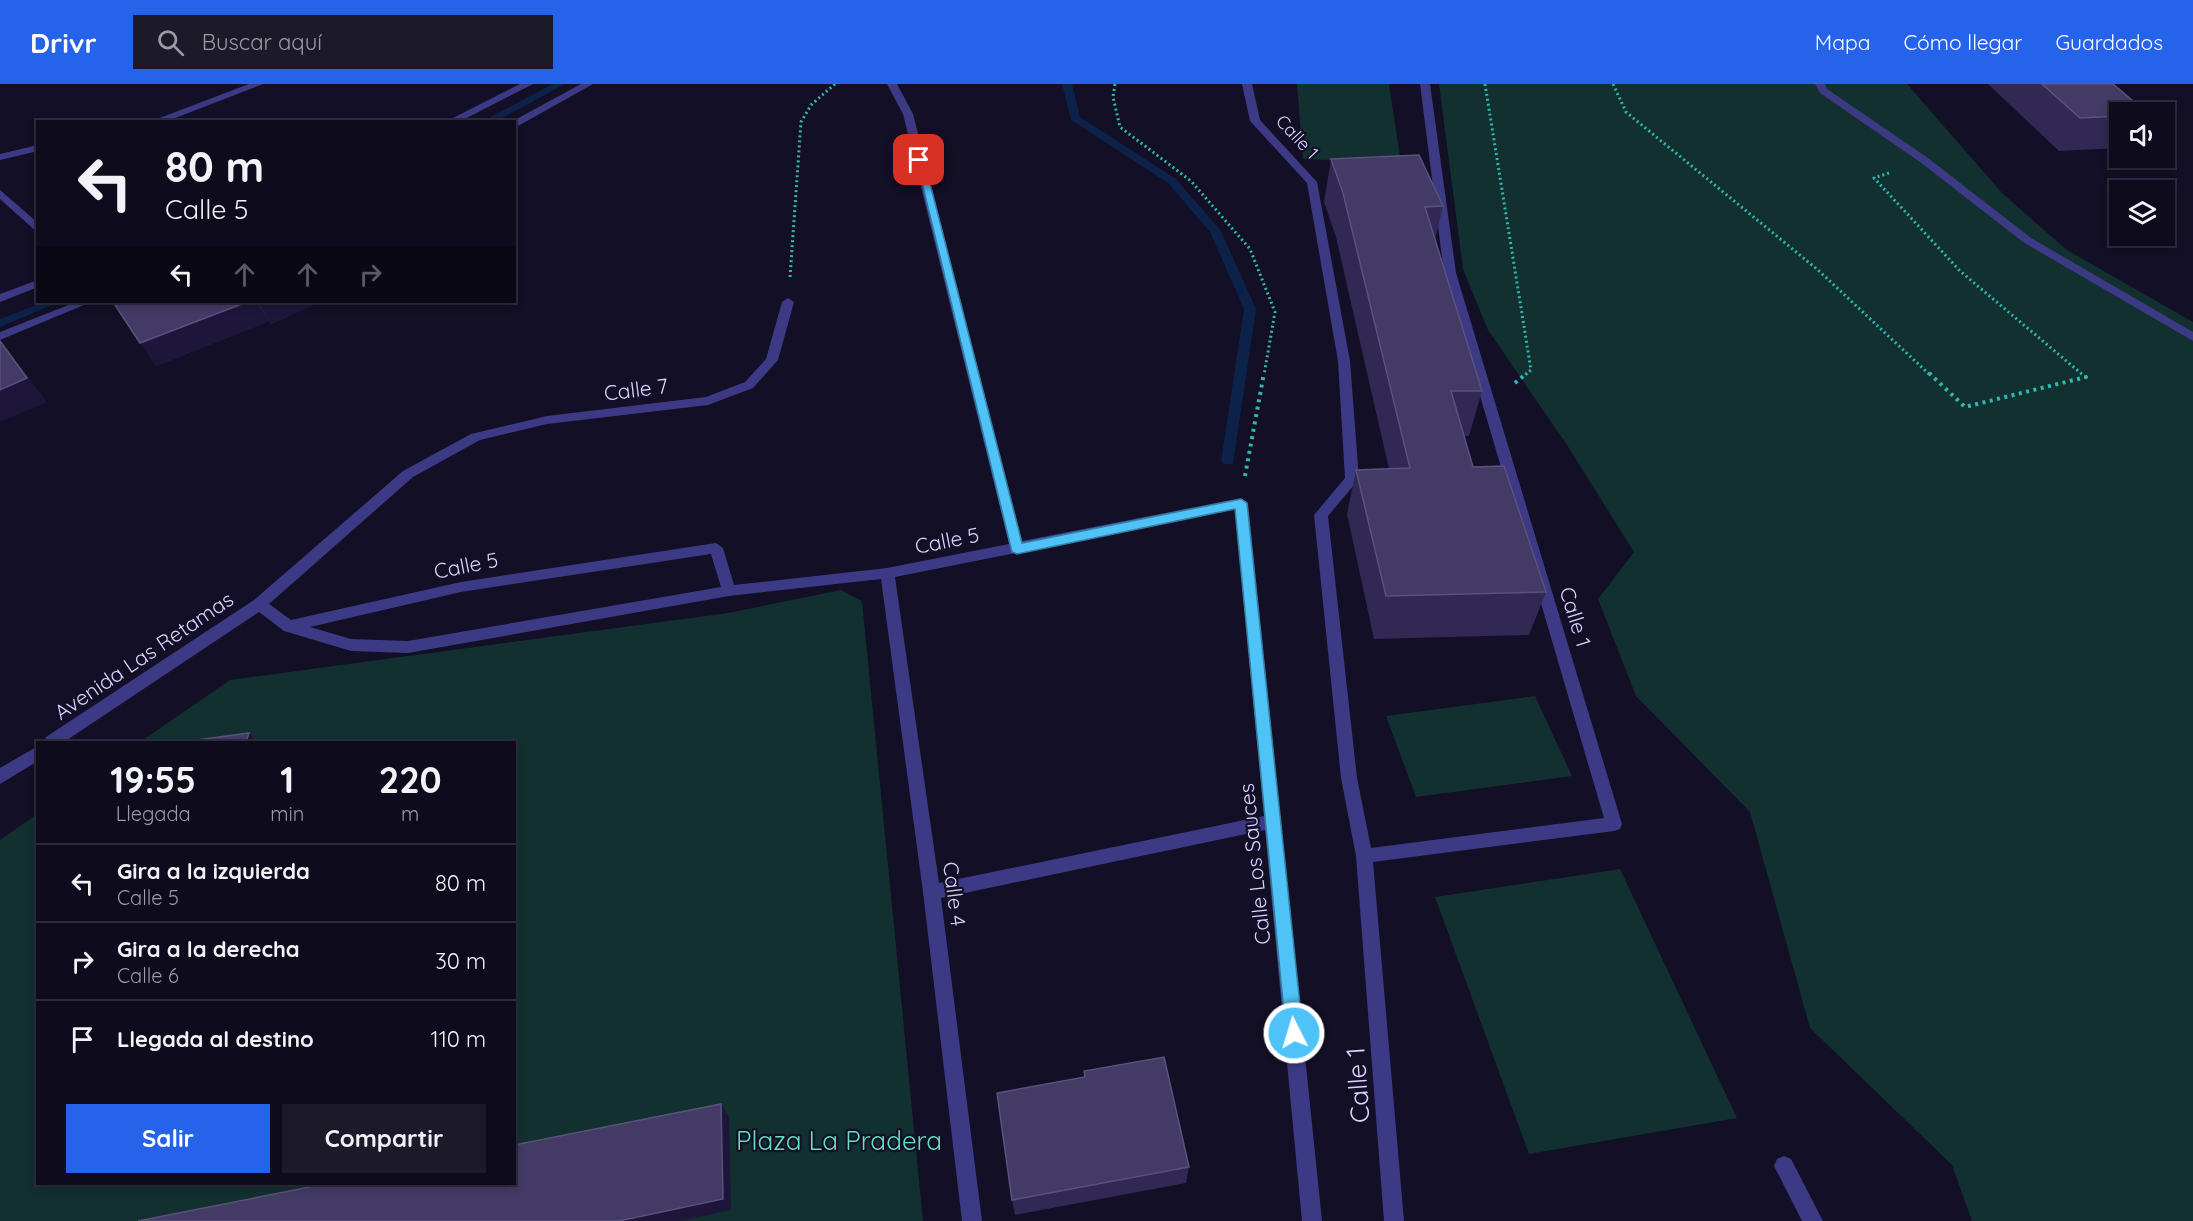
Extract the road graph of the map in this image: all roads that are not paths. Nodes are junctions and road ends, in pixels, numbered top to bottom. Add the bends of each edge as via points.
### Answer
1 (258, 84) edge
2 (528, 84) edge
3 (588, 84) edge
4 (892, 84) edge
5 (1247, 84) edge
6 (1425, 84) edge
7 (1820, 84) edge
8 (159, 120) edge
9 (454, 120) edge
10 (516, 123) edge
11 (36, 148) edge
12 (0, 157) edge
13 (0, 193) edge
14 (36, 228) edge
15 (36, 284) edge
16 (0, 298) edge
17 (788, 302) road end
18 (82, 303) edge
19 (0, 336) edge
20 (2193, 337) edge
21 (1241, 503) joint
22 (1017, 549) junction
23 (887, 573) junction
24 (729, 591) junction
25 (259, 604) junction
26 (289, 627) junction
27 (54, 741) edge
28 (36, 753) edge
29 (0, 777) edge
30 (1274, 821) junction
31 (1364, 856) junction
32 (932, 892) junction
33 (1784, 1166) dead end
34 (972, 1221) edge
35 (1312, 1221) edge
36 (1394, 1221) edge
37 (1813, 1221) edge

1 - 8 street
2 - 9 street
3 - 10 street
4 - 22 street via 908,114
5 - 31 street, Calle 1 via 1255,121 1318,181 1344,361 1352,479 1321,515 1349,778
6 - 31 street, Calle 1 via 1431,177 1450,273 1614,824
7 - 20 street via 1823,91 1924,160 2027,240
11 - 12 street
13 - 14 street
15 - 16 street
17 - 25 street, Calle 7 via 772,360 749,385 708,402 547,420 476,437 408,474
18 - 19 street
21 - 22 street, Calle 5
21 - 30 street, Calle Los Sauces
22 - 23 street, Calle 5
23 - 24 street, Calle 5
23 - 32 street, Calle 4
24 - 26 street, Calle 5 via 408,647 351,645
24 - 26 street, Calle 5 via 716,548 461,587
25 - 26 street, Calle 5
25 - 27 street, Avenida Las Retamas
28 - 29 street
30 - 32 street
30 - 35 street, Calle Los Sauces
31 - 36 street, Calle 1
32 - 34 street, Calle 4
33 - 37 street

